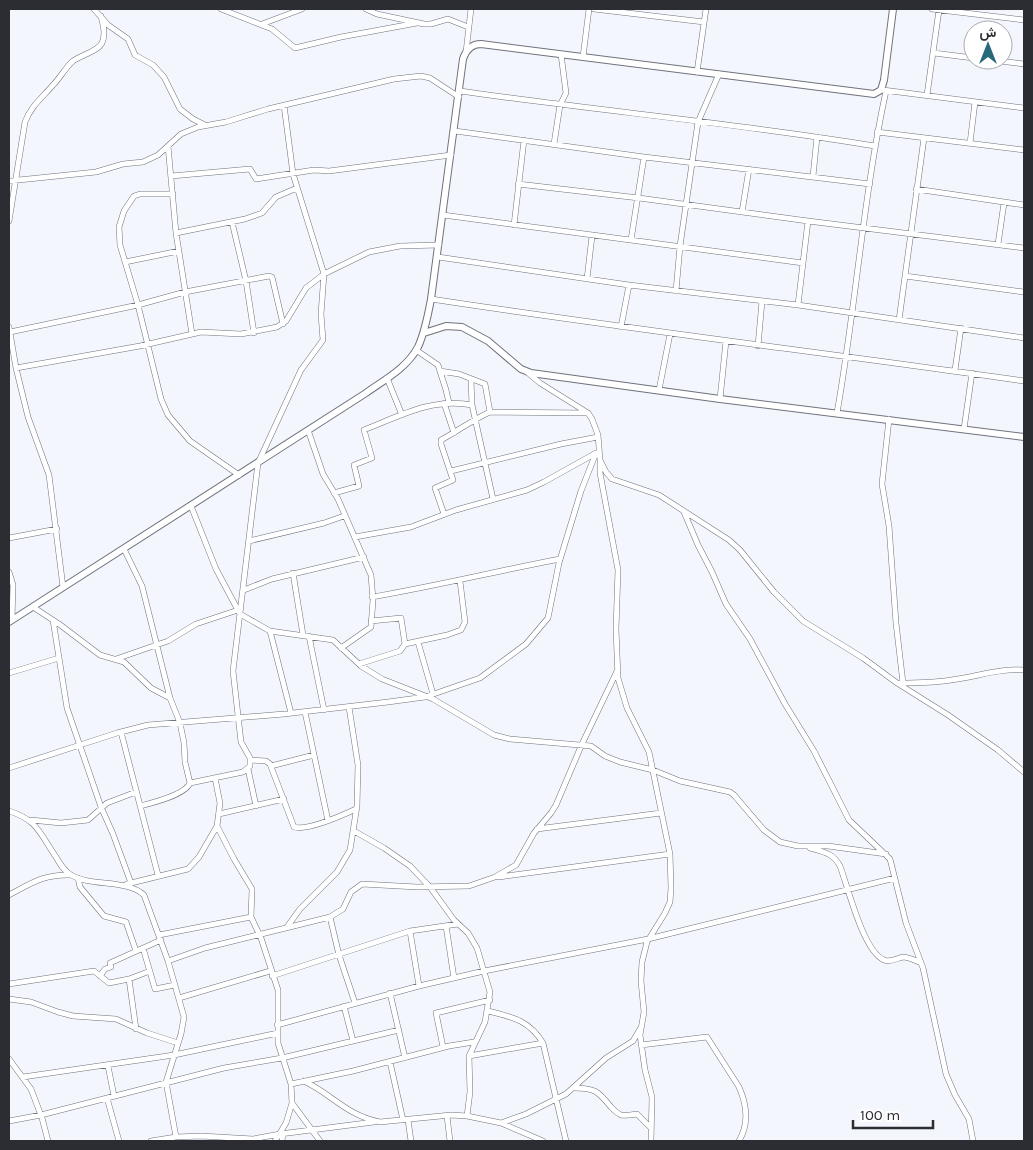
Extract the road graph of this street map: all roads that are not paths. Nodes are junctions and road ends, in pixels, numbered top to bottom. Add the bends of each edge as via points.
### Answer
1 (94, 9) edge
2 (221, 9) edge
3 (302, 9) edge
4 (366, 9) edge
5 (471, 9) edge
6 (589, 9) edge
7 (594, 9) edge
8 (662, 9) edge
9 (706, 9) edge
10 (893, 9) edge
11 (932, 9) edge
12 (996, 9) edge
13 (939, 10) edge
14 (101, 16) junction
15 (996, 16) junction
16 (661, 17) junction
17 (1024, 20) edge
18 (704, 22) junction
19 (417, 23) junction
20 (262, 24) junction
21 (468, 27) junction
22 (467, 36) junction
23 (474, 45) junction
24 (466, 52) junction
25 (934, 53) junction
26 (560, 54) junction
27 (583, 57) junction
28 (963, 57) edge
29 (697, 72) junction
30 (719, 74) junction
31 (884, 90) junction
32 (460, 94) junction
33 (927, 95) junction
34 (975, 102) junction
35 (284, 105) junction
36 (560, 105) junction
37 (1024, 108) edge
38 (698, 122) junction
39 (204, 125) junction
40 (455, 131) junction
41 (877, 132) junction
42 (817, 138) junction
43 (924, 138) junction
44 (524, 140) junction
45 (970, 143) junction
46 (554, 144) junction
47 (168, 146) junction
48 (875, 146) junction
49 (1024, 150) edge
50 (451, 155) junction
51 (644, 157) junction
52 (691, 162) junction
53 (749, 169) junction
54 (293, 174) junction
55 (171, 176) junction
56 (813, 176) junction
57 (16, 180) junction
58 (9, 181) edge
59 (518, 184) junction
60 (870, 184) junction
61 (297, 188) junction
62 (916, 190) junction
63 (173, 194) junction
64 (639, 198) junction
65 (1004, 203) junction
66 (686, 204) junction
67 (1024, 205) edge
68 (742, 212) junction
69 (443, 215) junction
70 (9, 221) edge
71 (808, 221) junction
72 (232, 222) junction
73 (514, 225) junction
74 (864, 228) junction
75 (176, 233) junction
76 (910, 234) junction
77 (592, 236) junction
78 (631, 240) junction
79 (998, 244) junction
80 (439, 245) junction
81 (680, 246) junction
82 (1024, 248) edge
83 (179, 252) junction
84 (438, 257) junction
85 (125, 262) junction
86 (803, 262) junction
87 (324, 274) junction
88 (905, 276) junction
89 (587, 279) junction
90 (246, 280) junction
91 (629, 285) junction
92 (676, 291) junction
93 (185, 292) junction
94 (1024, 292) edge
95 (431, 299) junction
96 (762, 302) junction
97 (138, 305) junction
98 (798, 305) junction
99 (853, 314) junction
100 (899, 320) junction
101 (283, 324) junction
102 (621, 327) junction
103 (961, 328) junction
104 (254, 333) junction
105 (424, 333) junction
106 (9, 334) edge
107 (192, 334) junction
108 (670, 334) junction
109 (1024, 338) edge
110 (726, 341) junction
111 (148, 344) junction
112 (758, 346) junction
113 (416, 350) junction
114 (847, 356) junction
115 (16, 368) junction
116 (955, 370) junction
117 (440, 371) junction
118 (526, 372) junction
119 (972, 374) junction
120 (387, 378) junction
121 (471, 380) junction
122 (1024, 381) edge
123 (660, 390) junction
124 (720, 399) junction
125 (446, 403) junction
126 (472, 405) junction
127 (490, 412) junction
128 (588, 413) junction
129 (837, 413) junction
130 (402, 415) junction
131 (476, 418) junction
132 (889, 419) junction
133 (964, 429) junction
134 (308, 430) junction
135 (454, 433) junction
136 (598, 437) junction
137 (1024, 437) edge
138 (598, 452) junction
139 (600, 460) junction
140 (486, 462) junction
141 (258, 463) junction
142 (450, 471) junction
143 (239, 475) junction
144 (334, 493) junction
145 (493, 499) junction
146 (190, 506) junction
147 (684, 512) junction
148 (444, 514) junction
149 (344, 516) junction
150 (57, 529) junction
151 (355, 537) junction
152 (9, 538) edge
153 (249, 541) junction
154 (124, 549) junction
155 (364, 558) junction
156 (560, 559) junction
157 (9, 572) edge
158 (293, 573) junction
159 (460, 580) junction
160 (63, 588) junction
161 (244, 590) junction
162 (372, 597) junction
163 (33, 607) junction
164 (239, 612) junction
165 (53, 620) junction
166 (10, 621) edge
167 (371, 621) junction
168 (270, 630) junction
169 (303, 635) junction
170 (309, 636) junction
171 (418, 642) junction
172 (405, 644) junction
173 (157, 645) junction
174 (341, 648) junction
175 (59, 658) junction
176 (116, 659) junction
177 (359, 664) junction
178 (618, 669) junction
179 (1024, 670) edge
180 (9, 672) edge
181 (900, 683) junction
182 (432, 694) junction
183 (425, 697) junction
184 (170, 698) junction
185 (349, 707) junction
186 (324, 710) junction
187 (305, 712) junction
188 (292, 713) junction
189 (238, 717) junction
190 (180, 723) junction
191 (121, 732) junction
192 (582, 744) junction
193 (80, 745) junction
194 (314, 755) junction
195 (251, 760) junction
196 (271, 766) junction
197 (9, 768) edge
198 (248, 769) junction
199 (653, 770) junction
200 (1024, 772) edge
201 (215, 778) junction
202 (190, 784) junction
203 (136, 792) junction
204 (284, 799) junction
205 (140, 806) junction
206 (256, 806) junction
207 (101, 807) junction
208 (356, 810) junction
209 (9, 811) edge
210 (661, 813) junction
211 (219, 814) junction
212 (29, 819) junction
213 (328, 820) junction
214 (217, 826) junction
215 (537, 829) junction
216 (354, 831) junction
217 (805, 847) junction
218 (670, 854) junction
219 (886, 854) junction
220 (158, 875) junction
221 (75, 876) junction
222 (495, 877) junction
223 (895, 878) junction
224 (130, 883) junction
225 (122, 885) junction
226 (430, 887) junction
227 (848, 890) junction
228 (9, 895) edge
229 (251, 917) junction
230 (330, 917) junction
231 (458, 924) junction
232 (446, 926) junction
233 (287, 928) junction
234 (410, 931) junction
235 (260, 935) junction
236 (160, 938) junction
237 (648, 939) junction
238 (143, 948) junction
239 (136, 951) junction
240 (340, 955) junction
241 (168, 961) junction
242 (922, 963) junction
243 (150, 971) junction
244 (484, 971) junction
245 (271, 974) junction
246 (100, 976) junction
247 (129, 978) junction
248 (454, 978) junction
249 (9, 984) edge
250 (175, 985) junction
251 (419, 986) junction
252 (390, 994) junction
253 (179, 998) junction
254 (9, 999) edge
255 (490, 1000) junction
256 (355, 1003) junction
257 (344, 1006) junction
258 (488, 1011) junction
259 (277, 1025) junction
260 (641, 1026) junction
261 (136, 1029) junction
262 (399, 1030) junction
263 (278, 1033) junction
264 (353, 1040) junction
265 (474, 1042) junction
266 (178, 1043) junction
267 (543, 1043) junction
268 (641, 1045) junction
269 (443, 1047) junction
270 (174, 1055) junction
271 (469, 1056) junction
272 (282, 1058) junction
273 (405, 1058) junction
274 (9, 1059) edge
275 (390, 1062) junction
276 (108, 1066) junction
277 (23, 1077) junction
278 (304, 1081) junction
279 (166, 1082) junction
280 (291, 1084) junction
281 (574, 1088) junction
282 (114, 1096) junction
283 (107, 1098) junction
284 (557, 1099) junction
285 (292, 1103) junction
286 (41, 1115) junction
287 (448, 1116) junction
288 (467, 1116) junction
289 (405, 1120) junction
290 (9, 1121) edge
291 (380, 1122) junction
292 (501, 1124) junction
293 (651, 1128) junction
294 (311, 1130) junction
295 (281, 1133) junction
296 (176, 1137) junction
297 (48, 1141) edge
298 (118, 1141) edge
299 (151, 1141) edge
300 (275, 1141) edge
301 (282, 1141) edge
302 (320, 1141) edge
303 (411, 1141) edge
304 (450, 1141) edge
305 (543, 1141) edge
306 (566, 1141) edge
307 (651, 1141) edge
308 (739, 1141) edge
309 (973, 1141) edge

1 - 14 street
2 - 20 street
3 - 20 street
4 - 19 street
5 - 21 street
6 - 27 street
7 - 16 street
8 - 16 street
9 - 18 street
10 - 31 street
11 - 13 street
12 - 15 street
13 - 15 street
13 - 25 street
14 - 39 street via 128,39 135,55 153,65 164,77 180,109
14 - 57 street via 104,36 100,46 72,62 30,110 25,122
15 - 17 street
16 - 18 street
18 - 29 street
19 - 20 street via 295,48
19 - 21 street via 429,25 448,19
21 - 22 street
22 - 23 street
22 - 24 street
23 - 24 street
23 - 26 street
24 - 32 street
25 - 28 street
25 - 33 street
26 - 27 street
26 - 36 street via 566,94
27 - 29 street
29 - 30 street
30 - 31 street via 870,94
30 - 38 street
31 - 33 street
31 - 41 street
32 - 35 street via 421,76 385,81
32 - 36 street
32 - 40 street
33 - 34 street
34 - 37 street
34 - 45 street
35 - 39 street
35 - 54 street
36 - 38 street
36 - 46 street
38 - 42 street
38 - 52 street
39 - 47 street via 181,134
40 - 44 street
40 - 50 street
41 - 43 street
41 - 48 street
42 - 48 street
42 - 56 street
43 - 45 street
43 - 62 street
44 - 46 street
44 - 59 street
45 - 49 street
46 - 51 street
47 - 55 street
47 - 57 street via 143,162 96,172
48 - 60 street
50 - 54 street
50 - 69 street
51 - 52 street
51 - 64 street
52 - 53 street
52 - 66 street
53 - 56 street
53 - 68 street
54 - 55 street via 256,180 248,169
54 - 61 street
55 - 63 street
56 - 60 street
57 - 58 street
57 - 70 street
59 - 64 street
59 - 73 street
60 - 74 street
61 - 72 street via 276,197 262,214
61 - 87 street
62 - 65 street
62 - 76 street
63 - 75 street
63 - 85 street via 140,194 131,200 118,232
64 - 66 street
64 - 78 street
65 - 67 street
65 - 79 street
66 - 68 street
66 - 81 street
68 - 71 street
69 - 73 street
69 - 80 street
71 - 74 street
71 - 86 street
72 - 75 street
72 - 90 street
73 - 77 street
74 - 76 street
74 - 99 street
75 - 83 street
76 - 79 street
76 - 88 street
77 - 78 street
77 - 89 street
78 - 81 street
79 - 82 street
80 - 84 street
80 - 87 street via 400,246 369,252
81 - 86 street
81 - 92 street
83 - 85 street
83 - 93 street
84 - 89 street
84 - 95 street
85 - 97 street
86 - 98 street
87 - 101 street via 306,288
87 - 141 street via 323,340 301,370
88 - 94 street
88 - 100 street
89 - 91 street
90 - 93 street
90 - 101 street via 271,277
90 - 104 street
91 - 92 street
91 - 102 street
92 - 96 street
93 - 97 street
93 - 107 street
95 - 102 street
95 - 105 street
96 - 98 street
96 - 112 street
97 - 106 street
97 - 111 street
98 - 99 street
99 - 100 street
99 - 114 street
100 - 103 street
101 - 104 street
102 - 108 street
103 - 109 street
103 - 116 street
104 - 107 street
105 - 113 street
105 - 118 street via 446,326 462,327 488,341
106 - 115 street
107 - 111 street
108 - 110 street
108 - 123 street
110 - 112 street
110 - 124 street
111 - 115 street
111 - 143 street via 168,415 190,441
112 - 114 street
113 - 117 street via 436,363
113 - 120 street
114 - 116 street
114 - 129 street
115 - 150 street via 30,425 48,468
116 - 119 street
117 - 121 street via 460,374
117 - 125 street
118 - 123 street
118 - 128 street
119 - 122 street
119 - 133 street
120 - 130 street
120 - 134 street
121 - 126 street
121 - 127 street via 486,385
123 - 124 street
124 - 129 street
125 - 126 street
125 - 130 street
125 - 135 street
126 - 131 street
127 - 128 street
127 - 131 street
128 - 136 street
129 - 132 street
130 - 144 street via 364,430 372,458 354,465 359,486
131 - 135 street
131 - 140 street
132 - 133 street
132 - 181 street via 882,484 889,526
133 - 137 street
134 - 141 street
134 - 144 street via 323,474
135 - 142 street via 441,442
136 - 138 street
136 - 140 street
138 - 139 street
138 - 145 street via 527,490
138 - 156 street via 581,491
139 - 147 street via 612,479 654,492
139 - 178 street via 618,570
140 - 142 street
140 - 145 street
141 - 143 street
141 - 153 street
142 - 148 street via 453,480 435,488
143 - 146 street
144 - 149 street
145 - 148 street
146 - 154 street
146 - 164 street via 216,569
147 - 181 street via 736,545 797,616
147 - 219 street via 726,604 814,751 849,820
148 - 151 street via 405,529
149 - 151 street
149 - 153 street
150 - 152 street
150 - 160 street
151 - 155 street
153 - 161 street
154 - 160 street
154 - 173 street via 142,586
155 - 158 street
155 - 162 street via 371,575
156 - 159 street
156 - 182 street via 548,618 526,644 480,678
157 - 166 street via 13,585
158 - 161 street
158 - 169 street
159 - 162 street
159 - 171 street via 464,626 448,636
160 - 163 street
161 - 164 street
162 - 167 street
163 - 165 street
163 - 166 street
164 - 168 street
164 - 173 street via 196,624
164 - 189 street via 233,671
165 - 175 street
165 - 176 street via 100,655
167 - 172 street via 401,618
167 - 174 street via 370,628
168 - 169 street
168 - 188 street
169 - 170 street
170 - 174 street via 333,640
170 - 186 street
171 - 172 street
171 - 182 street
172 - 177 street via 400,651
173 - 176 street
173 - 184 street
174 - 177 street
175 - 180 street
175 - 193 street via 65,701
176 - 184 street via 154,691
177 - 183 street via 387,682
178 - 192 street
178 - 199 street via 627,708 648,748
179 - 181 street via 1002,669 952,680
181 - 200 street via 998,750
182 - 183 street
183 - 185 street
183 - 192 street via 502,737
184 - 190 street
185 - 186 street
185 - 208 street via 358,759
186 - 187 street
187 - 188 street
187 - 194 street
188 - 189 street
189 - 190 street
189 - 195 street via 242,746
190 - 191 street via 151,724
190 - 202 street
191 - 193 street
191 - 203 street
192 - 199 street via 610,759
192 - 215 street via 556,805
193 - 197 street
193 - 207 street
194 - 196 street
194 - 213 street
195 - 196 street via 266,761
195 - 198 street
196 - 204 street
198 - 201 street
198 - 206 street
199 - 210 street
199 - 217 street via 680,781 730,792 772,837 786,844
201 - 202 street
201 - 211 street
202 - 205 street via 166,798
203 - 205 street
203 - 207 street
204 - 206 street
204 - 213 street via 294,827
205 - 220 street
206 - 211 street
207 - 212 street via 92,818 82,822 52,823
207 - 224 street
208 - 213 street
208 - 216 street
209 - 212 street
210 - 215 street
210 - 218 street
211 - 214 street
212 - 221 street via 63,868
214 - 220 street via 190,868
214 - 229 street via 252,889
215 - 222 street via 516,865
216 - 226 street via 400,858
216 - 233 street via 343,864
217 - 219 street via 828,846
217 - 227 street via 833,855
218 - 222 street
218 - 237 street via 670,902
219 - 223 street
220 - 224 street
221 - 225 street
221 - 228 street via 56,874
221 - 239 street via 104,916 124,921
222 - 226 street via 469,886
223 - 227 street
223 - 242 street via 906,923
224 - 225 street
225 - 236 street via 143,893
226 - 230 street via 362,884 351,892 343,909
226 - 231 street
227 - 237 street
227 - 242 street via 861,930 879,956 884,960 901,957
229 - 235 street
229 - 236 street
230 - 233 street
230 - 240 street
231 - 232 street
231 - 244 street via 473,941
232 - 234 street
232 - 248 street
233 - 235 street
234 - 240 street
234 - 251 street
235 - 241 street
235 - 245 street
236 - 238 street
236 - 241 street
237 - 244 street
237 - 260 street via 642,962 644,1012
238 - 239 street
238 - 243 street
239 - 246 street via 110,963 111,967
240 - 245 street
240 - 256 street
241 - 250 street
242 - 309 street via 946,1074 969,1119
243 - 247 street
243 - 250 street via 156,989
244 - 248 street
244 - 255 street
245 - 253 street
245 - 259 street via 278,997
246 - 247 street via 109,983
246 - 249 street via 94,970
247 - 261 street
248 - 251 street
250 - 253 street
251 - 252 street
252 - 256 street
252 - 262 street
253 - 266 street via 184,1018
254 - 261 street via 32,1002 73,1016 116,1018
255 - 258 street
255 - 269 street via 436,1013
256 - 257 street
257 - 259 street
257 - 264 street
258 - 265 street
258 - 267 street via 519,1019 538,1034
259 - 263 street
260 - 268 street
260 - 281 street via 633,1041 606,1058
261 - 266 street
262 - 264 street
262 - 273 street
263 - 270 street
263 - 272 street
264 - 272 street
265 - 269 street
265 - 271 street
266 - 270 street
267 - 271 street
267 - 284 street
268 - 293 street via 652,1097
268 - 308 street via 707,1037 743,1095 746,1124
269 - 273 street
270 - 276 street
270 - 279 street
271 - 288 street
272 - 279 street
272 - 280 street
273 - 275 street
274 - 277 street
275 - 278 street
275 - 289 street
276 - 277 street
276 - 282 street
277 - 286 street via 31,1088
278 - 280 street
278 - 291 street via 352,1113
279 - 282 street
279 - 296 street
280 - 285 street
281 - 284 street
281 - 293 street via 595,1090 617,1113 637,1114
282 - 283 street
283 - 286 street
283 - 298 street
284 - 292 street
284 - 306 street
285 - 294 street
285 - 295 street
286 - 290 street
286 - 297 street
287 - 288 street
287 - 289 street
287 - 304 street
288 - 292 street
289 - 291 street
289 - 303 street
291 - 294 street
292 - 305 street
293 - 307 street
294 - 295 street
294 - 302 street
295 - 296 street via 253,1139
295 - 300 street
295 - 301 street
296 - 299 street

